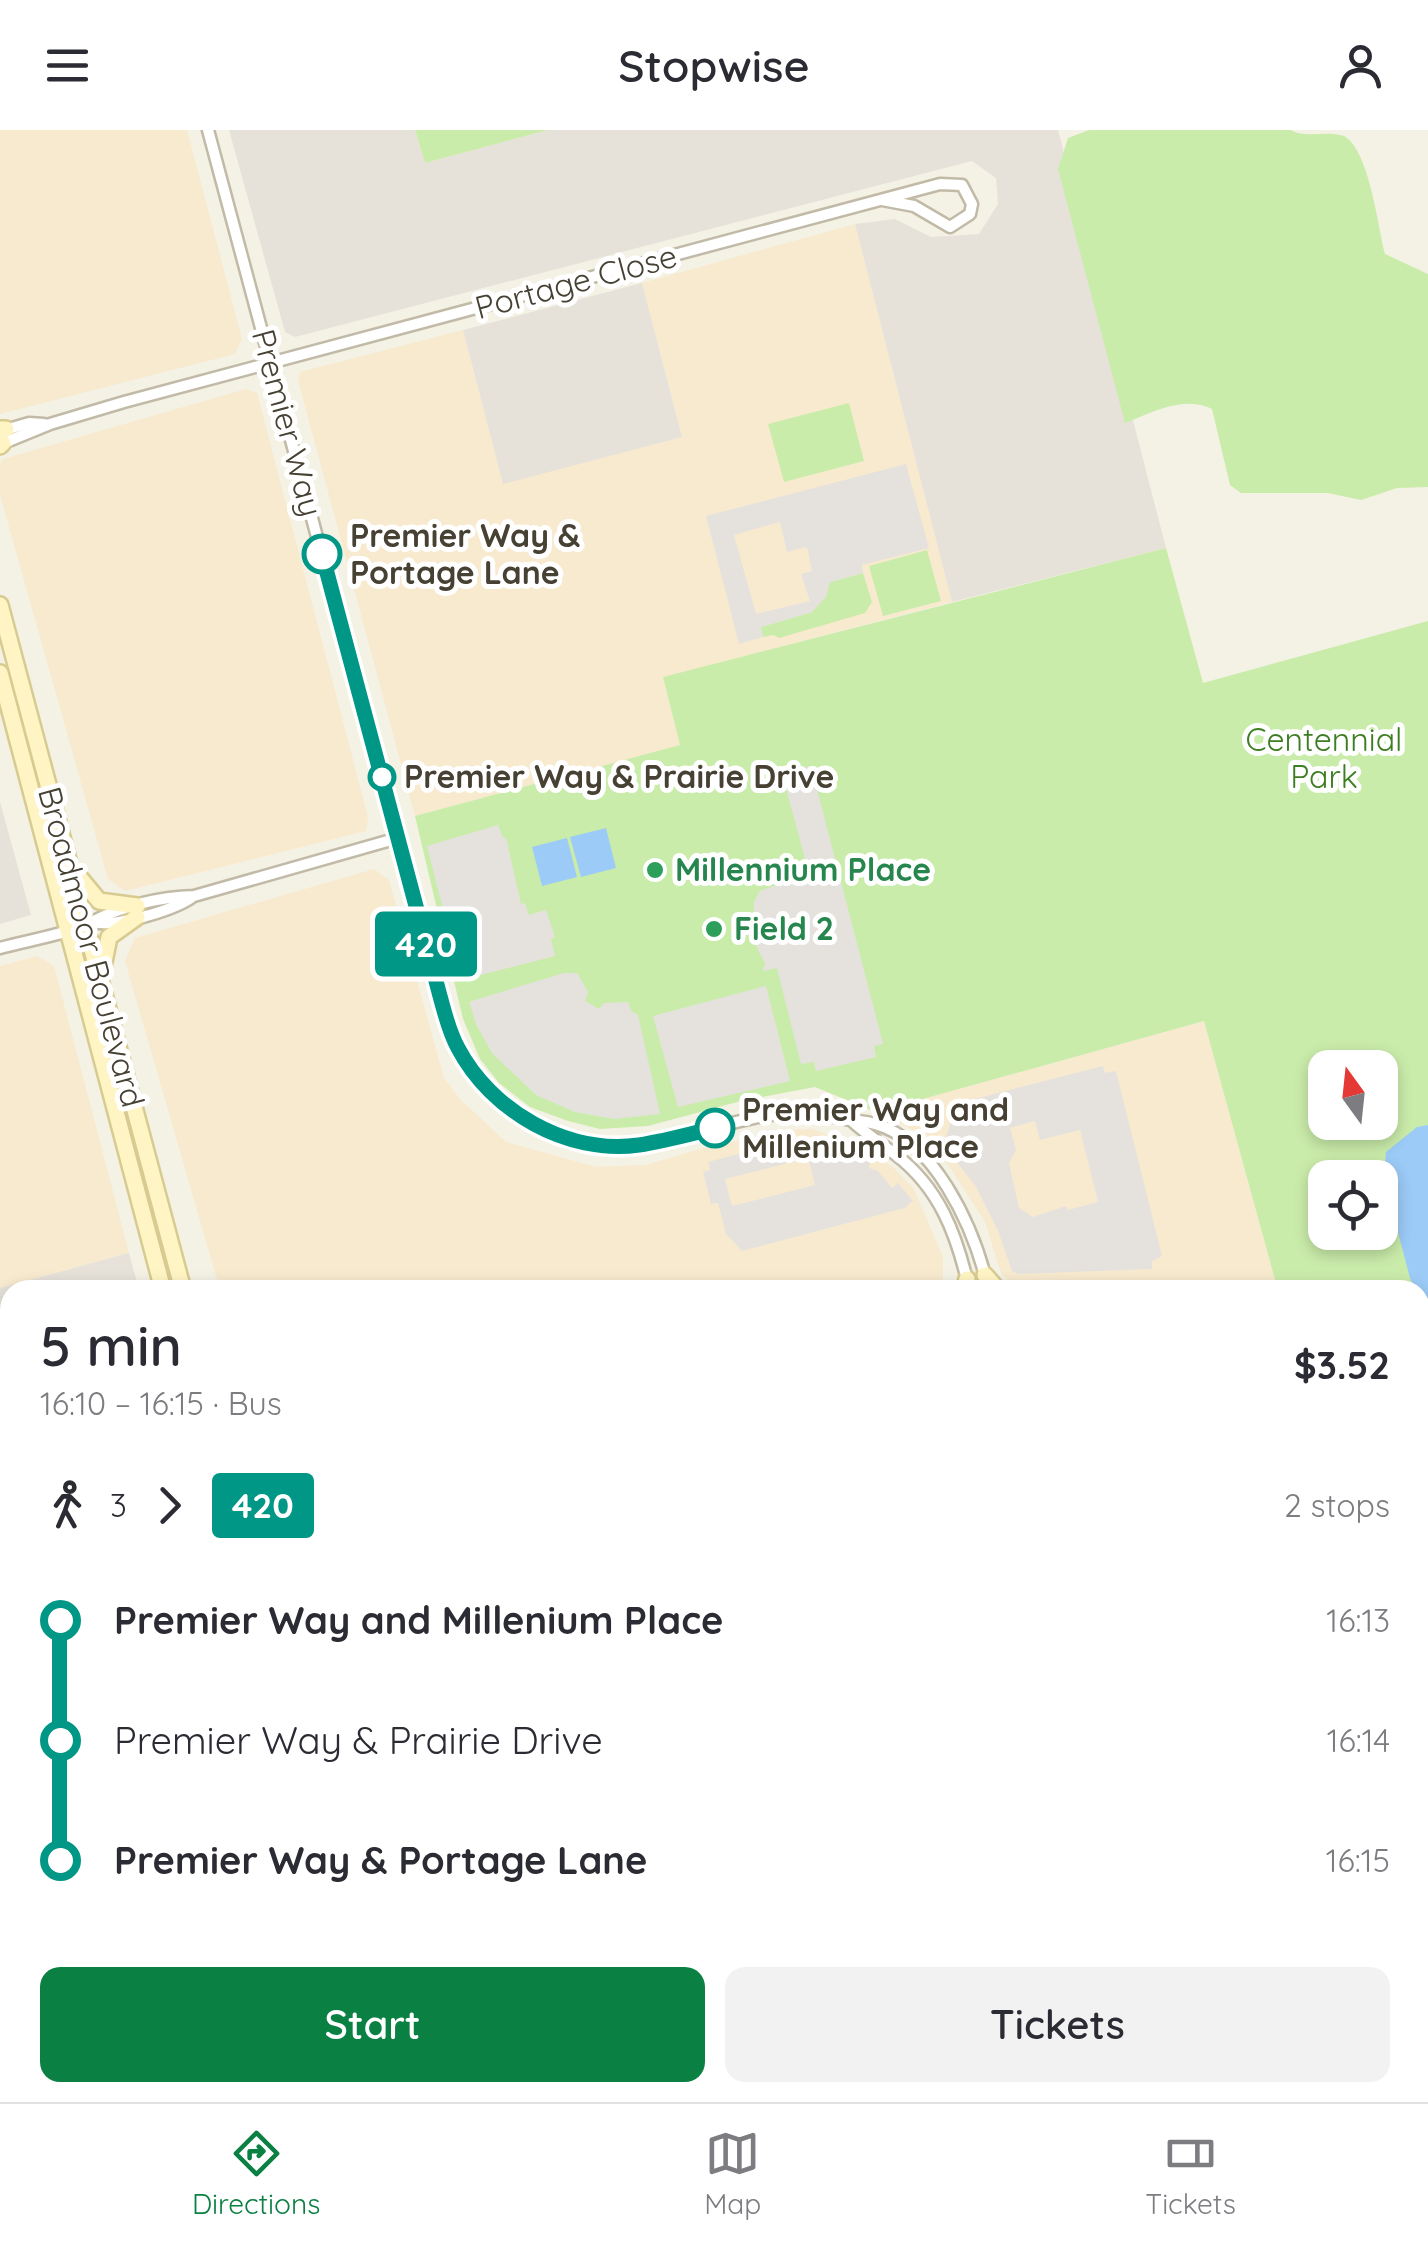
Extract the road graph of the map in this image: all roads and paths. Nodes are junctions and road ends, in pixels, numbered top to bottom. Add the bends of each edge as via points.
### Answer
1 (208, 130) edge
2 (882, 200) junction
3 (270, 364) junction
4 (2, 437) edge
5 (0, 605) edge
6 (0, 673) edge
7 (398, 838) junction
8 (69, 864) junction
9 (137, 911) junction
10 (88, 923) junction
11 (68, 929) junction
12 (0, 948) edge
13 (101, 981) junction
14 (852, 1120) junction
15 (160, 1280) edge
16 (180, 1280) edge
17 (966, 1280) edge
18 (986, 1280) edge

1 - 3 street, Premier Way
2 - 2 street, Portage Close via 914,206 950,227 970,214 972,204 962,185 950,184
2 - 3 street, Portage Close
3 - 4 street, Portage Close via 50,424 29,423
3 - 7 street, Premier Way
5 - 8 main road, Broadmoor Boulevard
6 - 11 main road, Broadmoor Boulevard
7 - 9 street
7 - 14 street, Premier Way via 457,1047 488,1090 538,1127 618,1146 770,1115 808,1112
8 - 9 main road via 100,901
8 - 10 main road, Broadmoor Boulevard
9 - 10 street via 108,912
9 - 13 main road via 108,937
10 - 11 street
10 - 13 main road, Broadmoor Boulevard
11 - 12 street
11 - 15 main road, Broadmoor Boulevard
13 - 16 main road, Broadmoor Boulevard
14 - 17 street via 933,1190 953,1230
14 - 18 street, Premier Way via 878,1124 912,1143 968,1223

